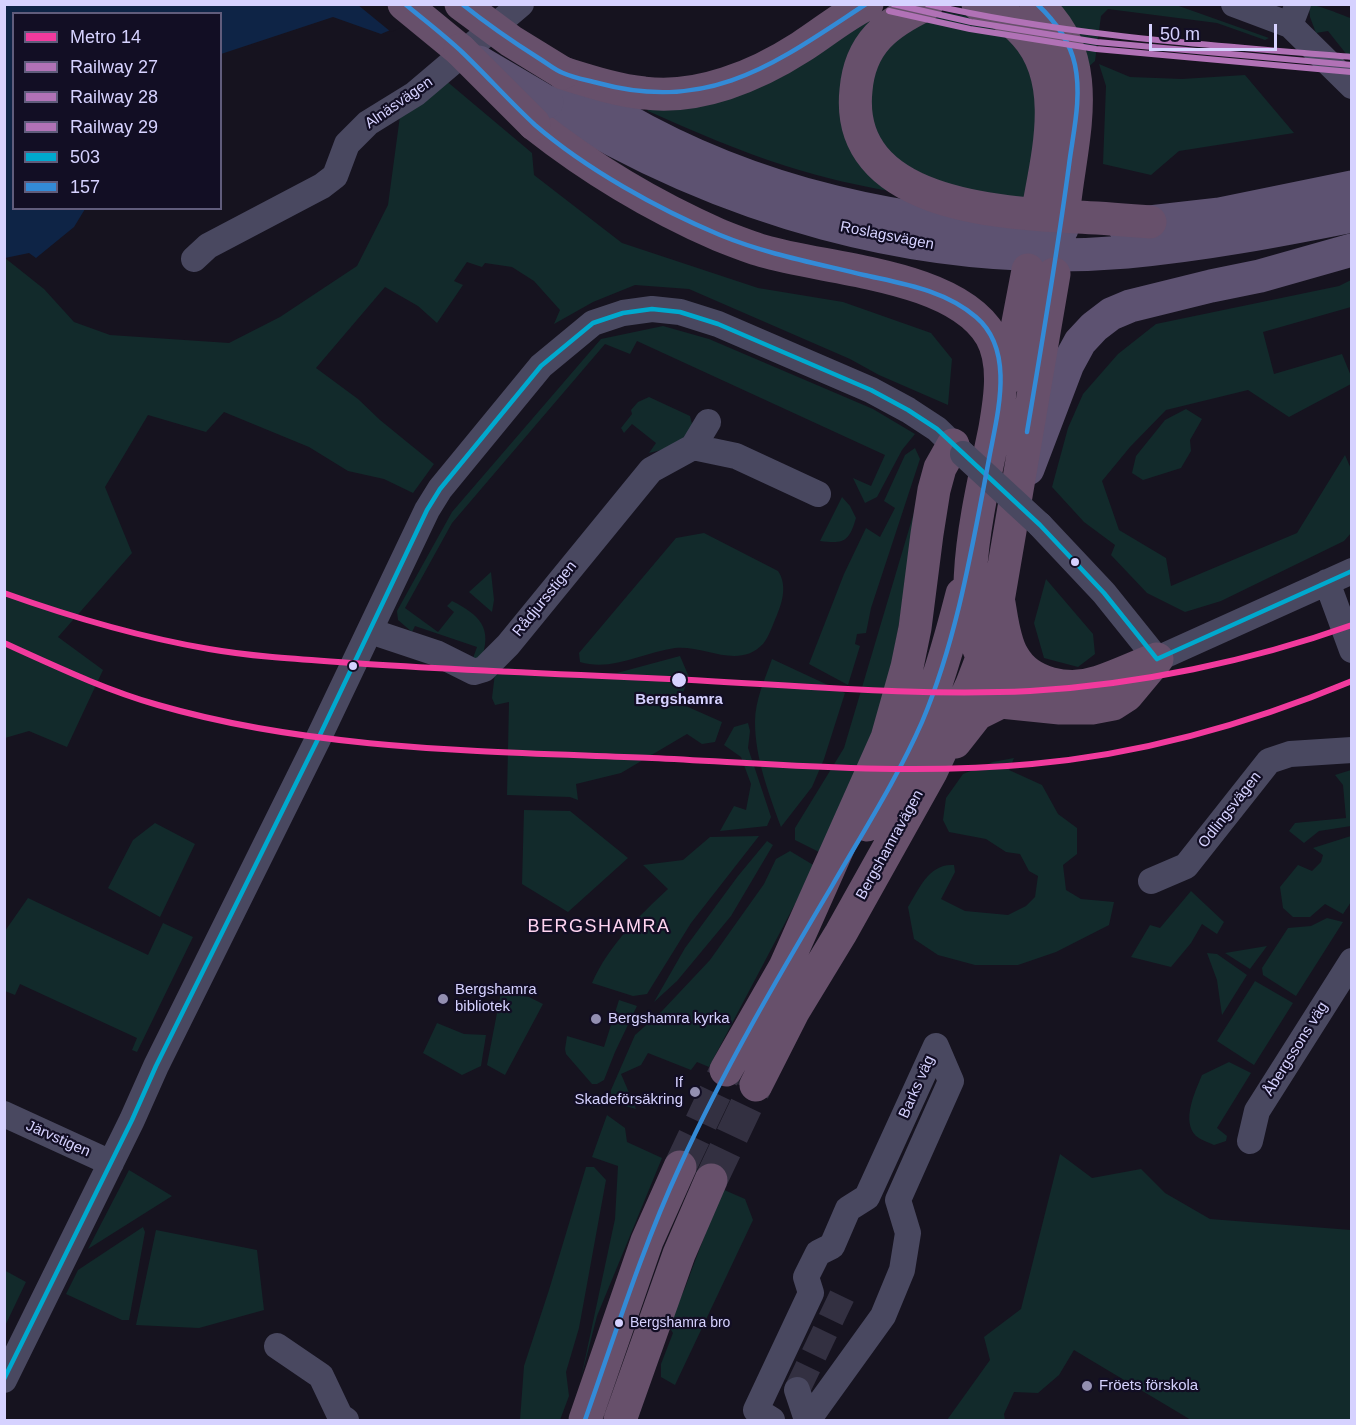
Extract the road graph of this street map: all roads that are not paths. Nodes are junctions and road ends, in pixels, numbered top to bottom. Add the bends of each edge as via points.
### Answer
1 (405, 4) edge
2 (461, 4) edge
3 (521, 4) edge
4 (867, 4) edge
5 (927, 4) edge
6 (978, 4) edge
7 (1036, 4) edge
8 (1234, 4) edge
9 (1294, 15) edge
10 (563, 73) junction
11 (1352, 86) edge
12 (541, 113) junction
13 (1352, 187) edge
14 (1352, 216) edge
15 (1150, 222) junction
16 (1352, 250) edge
17 (194, 259) dead end
18 (1000, 398) junction
19 (708, 422) dead end
20 (693, 447) junction
21 (958, 449) junction
22 (818, 494) dead end
23 (1027, 515) junction
24 (969, 566) junction
25 (1352, 571) edge
26 (1327, 582) junction
27 (998, 601) junction
28 (369, 631) junction
29 (1352, 650) edge
30 (982, 658) junction
31 (1157, 659) junction
32 (1060, 708) junction
33 (1352, 750) edge
34 (931, 772) junction
35 (1151, 881) dead end
36 (1352, 961) edge
37 (785, 967) junction
38 (726, 1070) tunnel mouth
39 (756, 1085) tunnel mouth
40 (4, 1114) edge
41 (1250, 1141) dead end
42 (111, 1163) junction
43 (680, 1167) tunnel mouth
44 (711, 1180) tunnel mouth
45 (867, 1197) junction
46 (898, 1200) junction
47 (277, 1346) dead end
48 (4, 1380) edge
49 (797, 1389) tunnel mouth
50 (346, 1420) edge
51 (585, 1420) edge
52 (620, 1420) edge
53 (772, 1420) edge
54 (807, 1420) edge

1 - 12 highway, bridge
2 - 10 highway, bridge
3 - 17 street, Alnäsvägen via 416,94 368,123 347,144 335,176 208,246
4 - 10 highway via 755,73 719,85 683,92 646,93
5 - 15 highway via 878,35 860,67 856,110 868,149 878,163 909,186 962,203 1024,214
6 - 7 highway via 1003,14 1017,25 1031,40 1047,73 1051,98 1052,200 1076,110 1077,80 1061,31
8 - 9 street
9 - 11 street
10 - 15 main road, Roslagsvägen via 620,117 666,140 730,169 814,197 904,217 1006,228 1072,229
12 - 14 main road, Roslagsvägen via 762,206 900,240 951,247 1016,253 1127,252 1221,241
12 - 18 highway via 564,148 666,210 720,235 763,251 933,291 961,306 981,321 992,338 999,357
13 - 15 main road, Roslagsvägen via 1220,214
16 - 23 main road via 1130,306 1094,327 1068,364
18 - 23 highway, Bergshamravägen via 1015,338 1041,272
18 - 24 highway
19 - 20 street
20 - 22 street via 736,456
20 - 28 street, Rådjursstigen via 651,470 484,669 474,672 436,653
21 - 23 street, bridge
21 - 28 street via 938,429 871,390 718,324 680,312 652,309 593,322 541,366 440,489
21 - 37 highway via 940,468 934,490 915,628 887,738
23 - 27 highway, Bergshamravägen
23 - 31 street via 1104,593
24 - 30 highway via 972,628
24 - 37 highway, Bergshamravägen via 939,676 922,721 898,772
25 - 26 street
26 - 29 street
26 - 31 street
27 - 30 highway, Bergshamravägen
27 - 31 highway via 1013,657 1025,672 1040,681 1077,687
28 - 42 street
30 - 32 highway via 996,676 1017,691
30 - 34 highway, Bergshamravägen
31 - 32 highway via 1127,695 1113,704
32 - 34 highway via 1000,702 977,714
33 - 35 street, Odlingsvägen via 1290,754 1269,761 1186,866
34 - 39 highway, Bergshamravägen via 793,1012
36 - 41 street, Åbergssons väg via 1257,1110
37 - 38 highway
40 - 42 street, Järvstigen
42 - 48 street
43 - 51 highway via 647,1241
44 - 52 highway via 679,1254
45 - 46 street
45 - 46 street, Barks väg via 936,1046 951,1081
45 - 53 street, Barks väg via 848,1209 832,1246 818,1253 806,1277 811,1293 756,1410
46 - 54 street via 908,1233 902,1270 883,1316
47 - 50 street via 321,1376 340,1416
49 - 54 street

